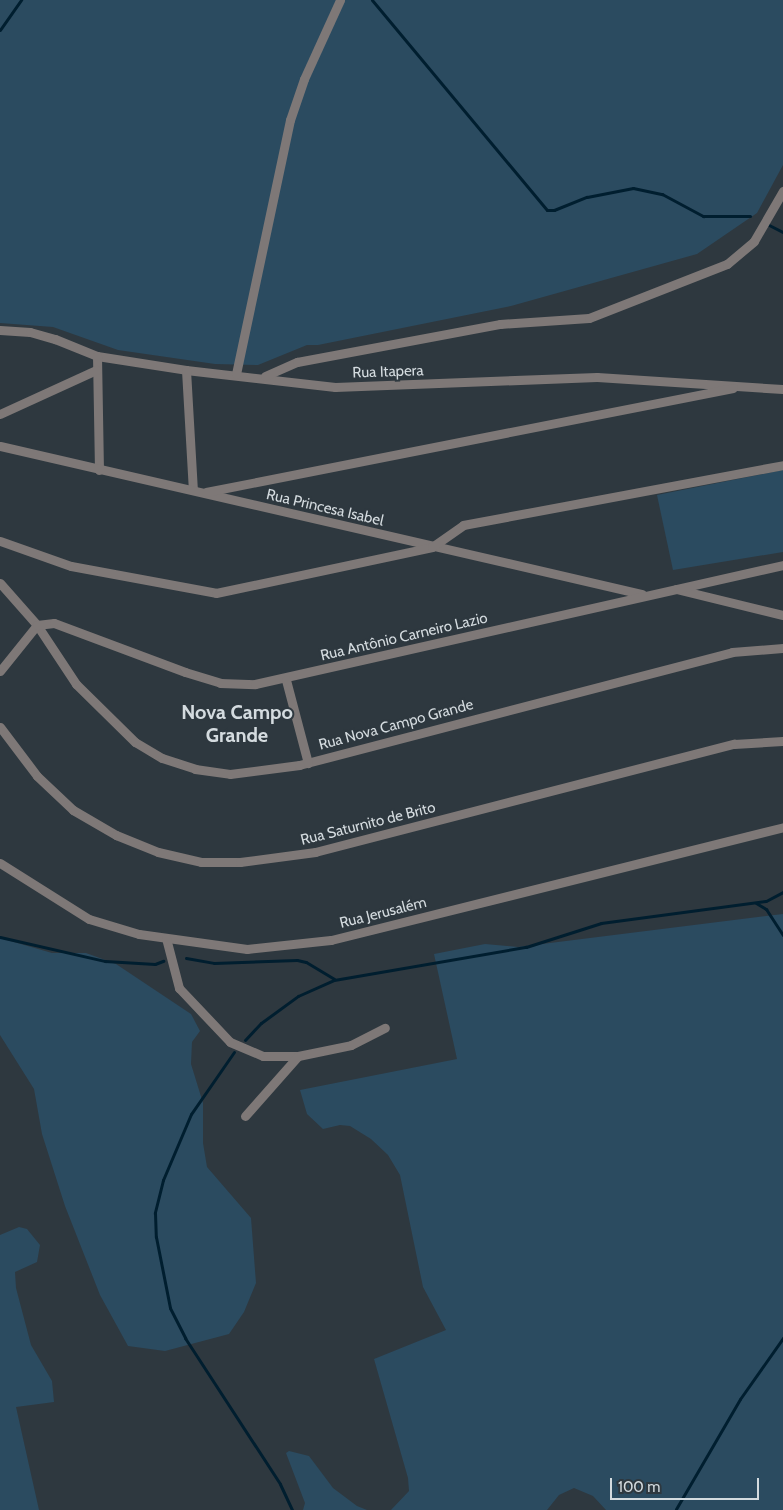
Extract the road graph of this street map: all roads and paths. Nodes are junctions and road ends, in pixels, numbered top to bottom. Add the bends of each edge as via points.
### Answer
1 (340, 0) edge
2 (783, 191) edge
3 (0, 330) edge
4 (97, 356) junction
5 (96, 370) junction
6 (186, 370) junction
7 (236, 374) junction
8 (265, 376) junction
9 (746, 386) junction
10 (783, 389) edge
11 (0, 414) edge
12 (0, 446) edge
13 (783, 465) edge
14 (99, 470) junction
15 (193, 490) junction
16 (203, 492) junction
17 (0, 541) edge
18 (432, 547) junction
19 (783, 565) edge
20 (0, 584) edge
21 (672, 588) junction
22 (644, 595) junction
23 (783, 615) edge
24 (37, 625) junction
25 (783, 648) edge
26 (0, 672) edge
27 (286, 680) junction
28 (0, 727) edge
29 (783, 741) edge
30 (308, 762) junction
31 (783, 827) edge
32 (0, 863) edge
33 (166, 938) junction
34 (385, 1028) dead end
35 (298, 1056) junction
36 (245, 1116) dead end

1 - 7 street via 304,79 290,120
2 - 8 street via 754,240 727,264 590,318 490,326 297,362
3 - 4 street, Rua Itapera via 30,332
4 - 5 street
4 - 6 street, Rua Itapera
5 - 11 street
5 - 14 street
6 - 7 street, Rua Itapera
6 - 15 street
7 - 8 street, Rua Itapera
8 - 9 street, Rua Itapera via 335,387 388,387 546,377
9 - 10 street, Rua Itapera
9 - 16 street
12 - 14 street, Rua Princesa Isabel
13 - 18 street via 463,525
14 - 15 street, Rua Princesa Isabel
15 - 16 street, Rua Princesa Isabel
16 - 18 street, Rua Princesa Isabel
17 - 18 street via 71,566 216,593
18 - 22 street, Rua Princesa Isabel
19 - 21 street, Rua Antônio Carneiro Lazio
20 - 24 street, Rua Nova Campo Grande
21 - 22 street, Rua Antônio Carneiro Lazio
21 - 23 street
22 - 27 street, Rua Antônio Carneiro Lazio
24 - 26 street
24 - 27 street, Rua Antônio Carneiro Lazio via 54,623 220,683 255,684
24 - 30 street, Rua Nova Campo Grande via 82,691 135,742 162,758 195,769 230,774 267,771
25 - 30 street, Rua Nova Campo Grande via 732,652
27 - 30 street
28 - 29 street, Rua Saturnito de Brito via 36,776 74,810 116,835 201,862 240,862 315,852 734,744
31 - 33 street, Rua Jerusalém via 331,940 247,949
32 - 33 street, Rua Jerusalém via 89,919
33 - 35 street via 179,988 230,1042 263,1056
34 - 35 street via 351,1045
35 - 36 street

